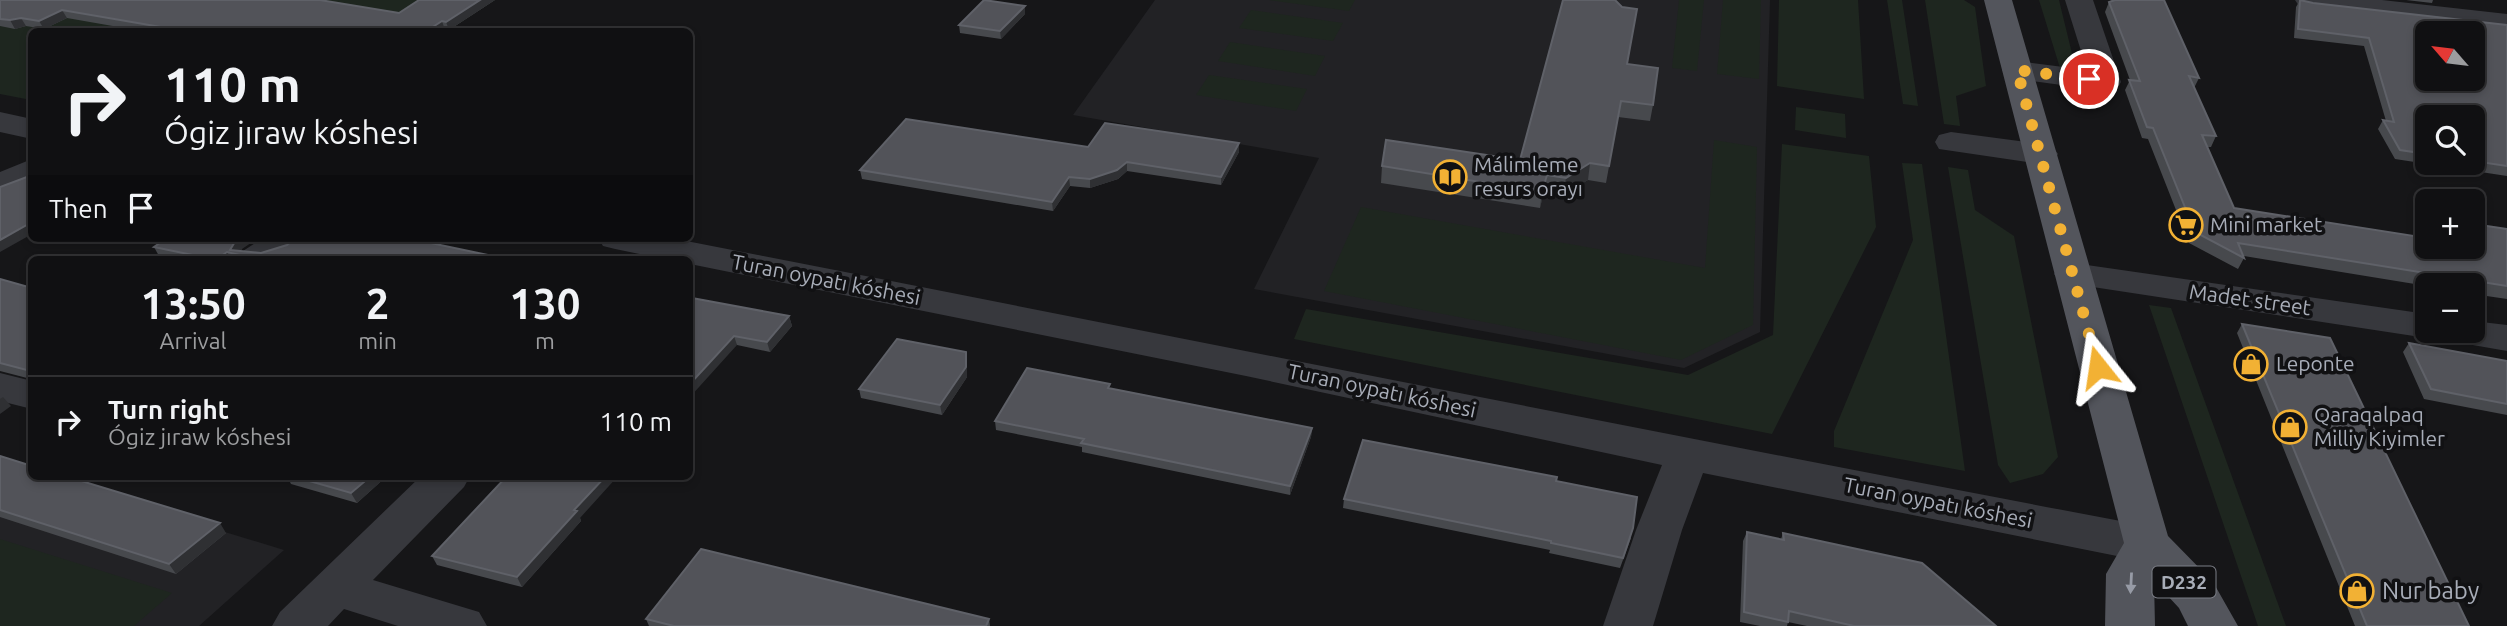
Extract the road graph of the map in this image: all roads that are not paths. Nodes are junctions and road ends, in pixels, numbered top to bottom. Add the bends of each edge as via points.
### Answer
1 (2079, 0) edge
2 (2309, 0) edge
3 (1998, 1) edge
4 (2507, 23) edge
5 (2017, 70) junction
6 (0, 122) edge
7 (28, 128) edge
8 (1951, 142) dead end
9 (2040, 155) junction
10 (28, 171) edge
11 (0, 187) edge
12 (281, 242) edge
13 (630, 242) edge
14 (671, 254) edge
15 (260, 256) edge
16 (693, 258) edge
17 (2073, 274) junction
18 (2415, 324) edge
19 (2485, 335) edge
20 (2507, 338) edge
21 (0, 387) edge
22 (28, 394) edge
23 (1688, 455) junction
24 (444, 480) edge
25 (2147, 544) junction
26 (336, 588) junction
27 (297, 626) edge
28 (462, 626) edge
29 (1628, 626) edge
30 (2130, 626) edge
31 (2213, 626) edge

1 - 5 street via 2106,82
2 - 4 street
3 - 5 main road, D232
5 - 9 main road, D232
6 - 7 street
8 - 9 street
9 - 17 main road, D232
10 - 11 street
12 - 15 street
13 - 14 street, Turan oypatı kóshesi
16 - 23 street, Turan oypatı kóshesi via 1246,362
17 - 18 street, Madet street
17 - 25 main road, D232
19 - 20 street
21 - 22 street
23 - 25 street, Turan oypatı kóshesi
23 - 29 street
24 - 26 street
25 -> 30 main road, D232 via 2130,574
25 - 31 main road, D232 via 2196,595
26 - 27 street
26 - 28 street

